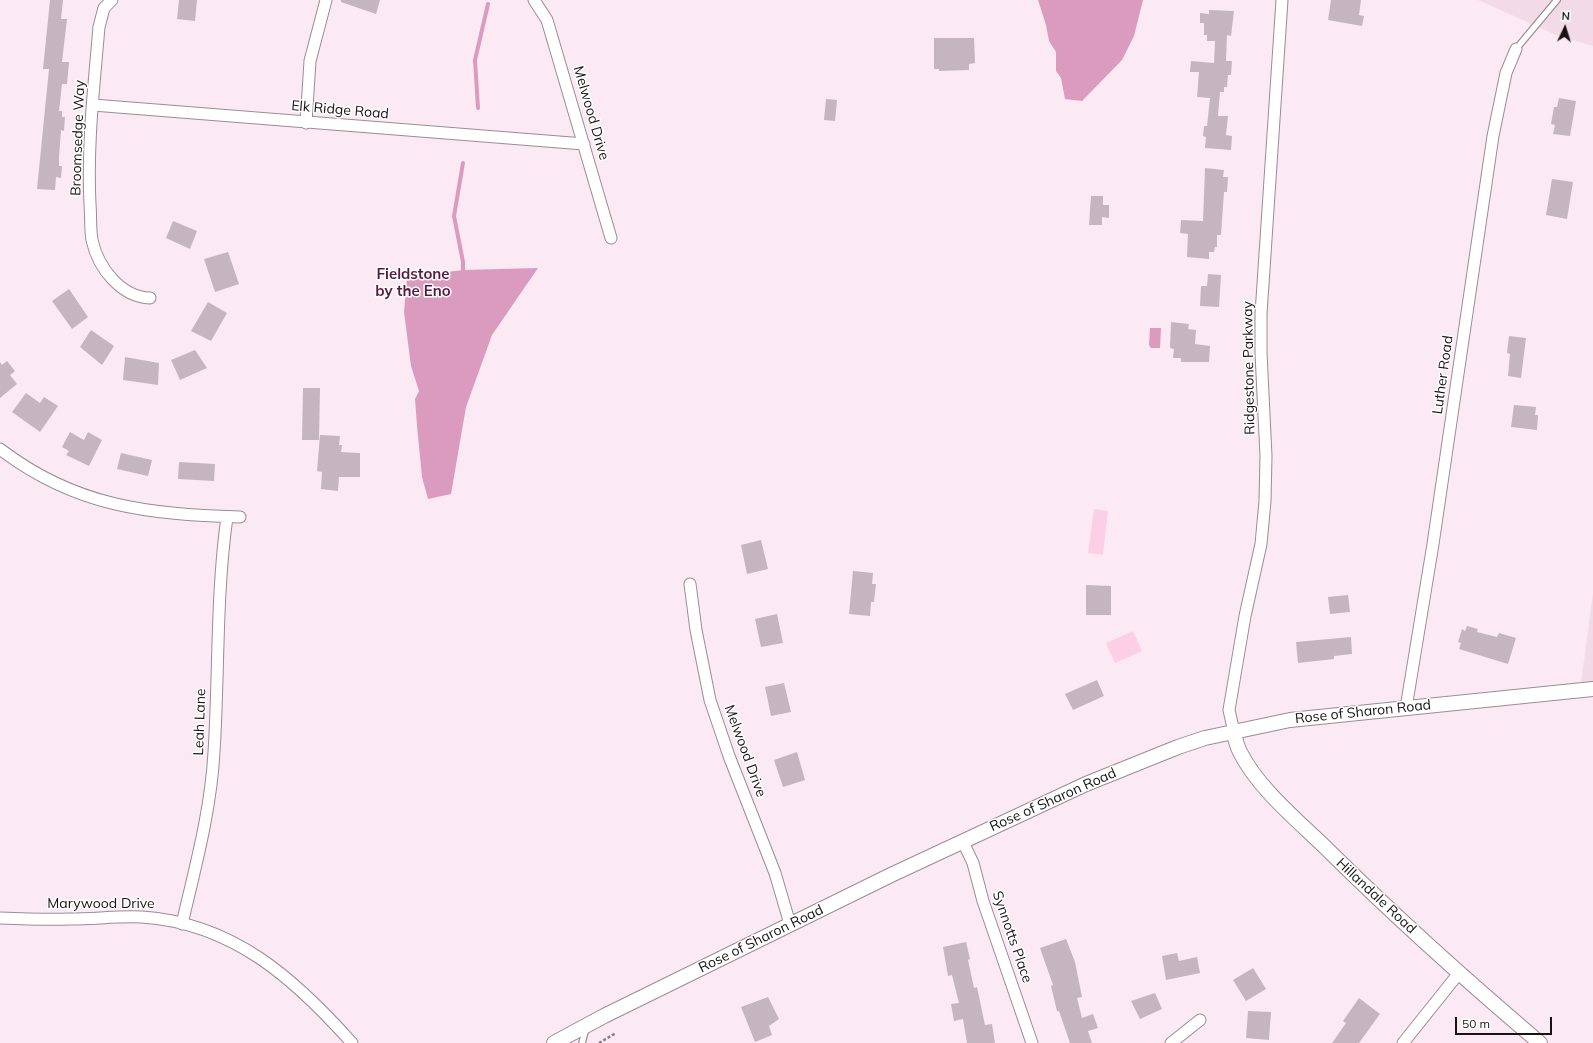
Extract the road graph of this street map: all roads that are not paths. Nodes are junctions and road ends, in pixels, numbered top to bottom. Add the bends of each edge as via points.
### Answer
1 (112, 0) edge
2 (326, 0) edge
3 (534, 0) edge
4 (1282, 0) edge
5 (1557, 0) edge
6 (1516, 49) joint
7 (93, 105) junction
8 (306, 123) junction
9 (584, 144) junction
10 (611, 238) dead end
11 (150, 298) dead end
12 (0, 449) edge
13 (227, 517) junction
14 (240, 517) dead end
15 (690, 584) dead end
16 (1593, 689) edge
17 (1406, 708) junction
18 (1234, 732) junction
19 (963, 842) junction
20 (0, 918) edge
21 (182, 924) junction
22 (790, 924) junction
23 (1459, 974) junction
24 (1200, 1020) dead end
25 (587, 1024) junction
26 (352, 1043) edge
27 (554, 1043) edge
28 (582, 1043) edge
29 (1032, 1043) edge
30 (1171, 1043) edge
31 (1403, 1043) edge
32 (1540, 1043) edge

1 - 7 street, Broomsedge Way via 104,8 99,27
2 - 8 street via 310,61
3 - 9 street, Melwood Drive via 547,20
4 - 18 street, Ridgestone Parkway via 1261,314 1266,500 1261,544 1245,616 1229,710
5 - 6 lane
6 - 17 street, Luther Road via 1506,73 1493,136
7 - 8 street, Elk Ridge Road
7 - 11 street, Broomsedge Way via 88,173 92,240 98,258 116,284 140,298
8 - 9 street, Elk Ridge Road
9 - 10 street, Melwood Drive
12 - 13 street via 54,483 104,502 166,513
13 - 14 street
13 - 21 street, Leah Lane via 212,775 204,826
15 - 22 street, Melwood Drive via 710,700 728,756 775,873
16 - 17 street, Rose of Sharon Road
17 - 18 street, Rose of Sharon Road via 1290,720
18 - 19 street, Rose of Sharon Road via 1206,738 1145,759
18 - 23 street, Hillandale Road via 1239,751 1259,781 1342,864
19 - 22 street, Rose of Sharon Road
19 - 29 street, Synnotts Place via 973,863 983,901
20 - 21 street, Marywood Drive via 68,920 143,917
21 - 26 street, Marywood Drive via 219,935 248,950 299,987
22 - 25 street, Rose of Sharon Road
23 - 31 street
23 - 32 street, Hillandale Road
24 - 30 street
25 - 27 street, Rose of Sharon Road
25 - 28 lane

